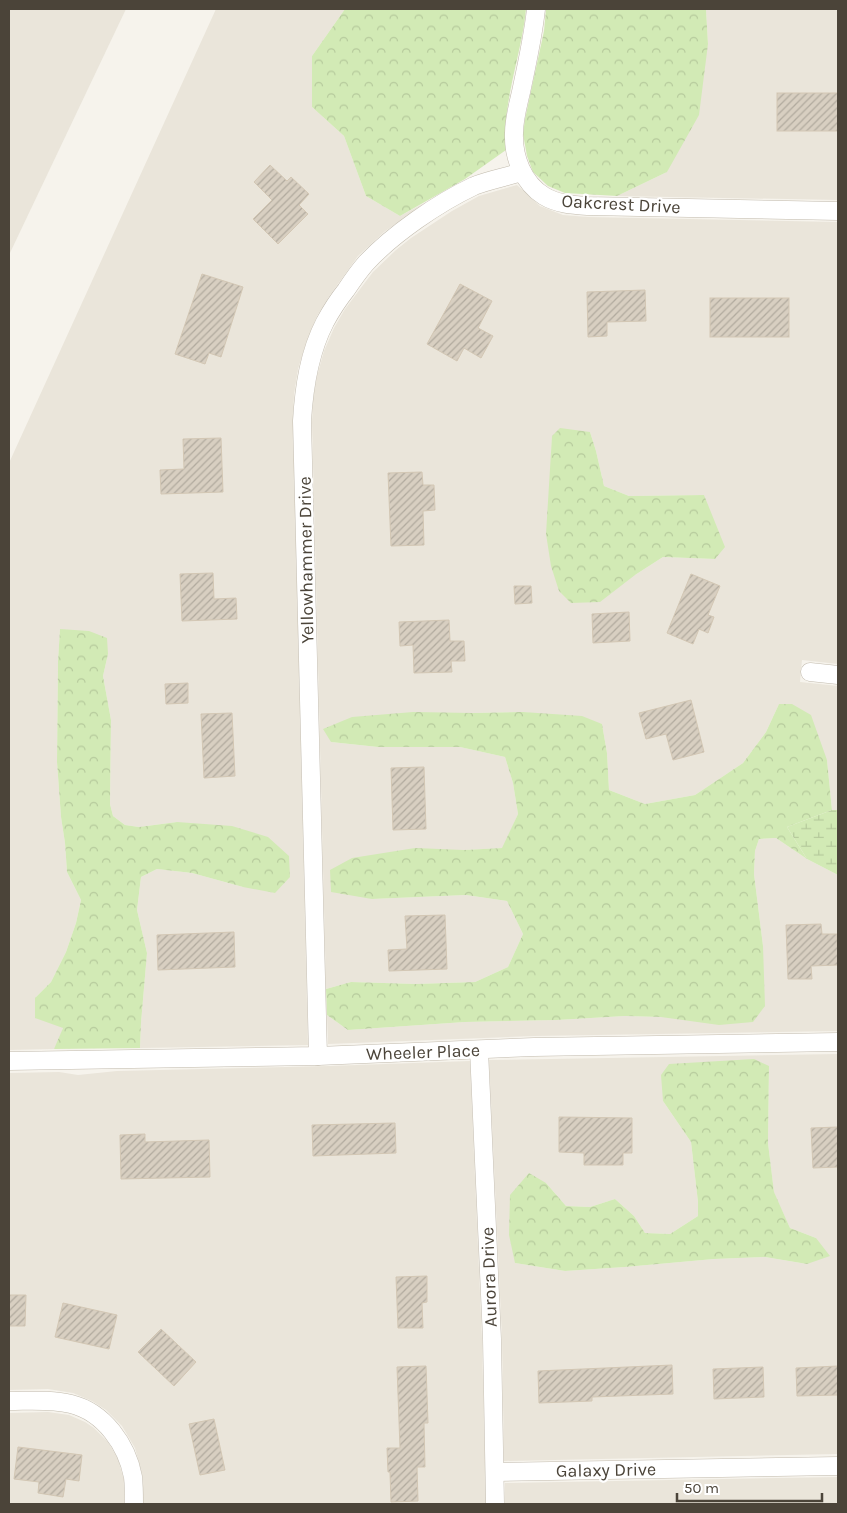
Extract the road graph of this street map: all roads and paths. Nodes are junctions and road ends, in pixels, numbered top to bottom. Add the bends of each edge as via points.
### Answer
1 (536, 9) edge
2 (522, 172) junction
3 (838, 211) edge
4 (810, 672) dead end
5 (838, 675) edge
6 (838, 1042) edge
7 (479, 1050) junction
8 (318, 1056) junction
9 (9, 1062) edge
10 (9, 1402) edge
11 (838, 1466) edge
12 (495, 1472) junction
13 (134, 1504) edge
14 (495, 1504) edge

1 - 2 street, Oakcrest Drive via 514,134
2 - 3 street, Oakcrest Drive via 543,196 564,204
2 - 8 street, Yellowhammer Drive via 476,186 447,200 390,240 366,263 337,302 325,322 308,373 302,422
4 - 5 street
6 - 7 street, Wheeler Place
7 - 8 street, Wheeler Place
7 - 12 street, Aurora Drive
8 - 9 street, Wheeler Place
10 - 13 street via 72,1404 100,1419 126,1454 133,1478
11 - 12 street, Galaxy Drive
12 - 14 street, Aurora Drive

